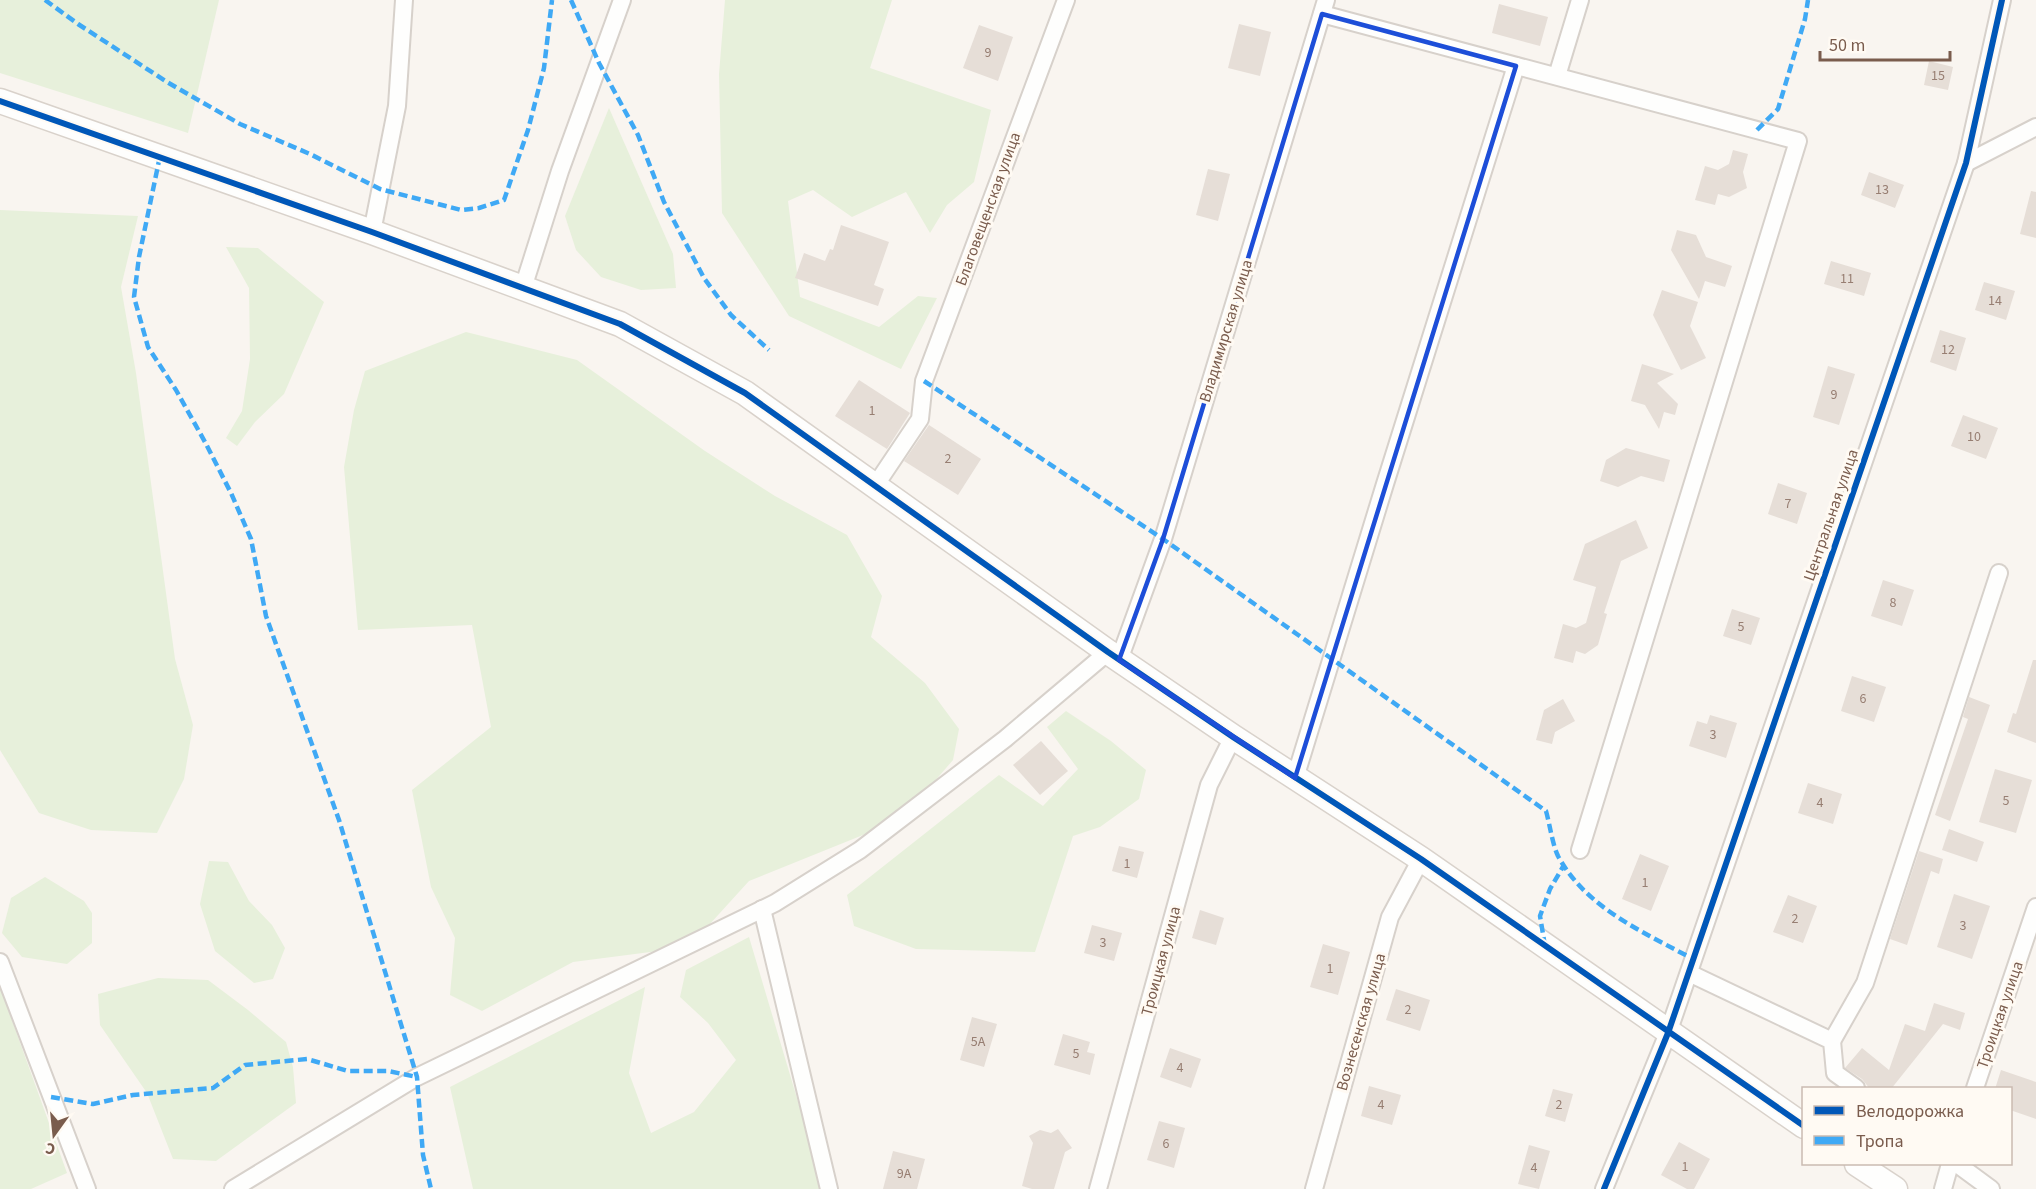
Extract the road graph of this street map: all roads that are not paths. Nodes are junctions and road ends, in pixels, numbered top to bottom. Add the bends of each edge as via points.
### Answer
1 (404, 0) edge
2 (622, 0) edge
3 (1066, 0) edge
4 (1580, 0) edge
5 (2002, 0) edge
6 (1324, 7) edge
7 (1516, 66) junction
8 (1557, 76) junction
9 (0, 101) edge
10 (2036, 127) edge
11 (1966, 163) junction
12 (372, 232) junction
13 (523, 288) junction
14 (875, 486) junction
15 (1999, 573) dead end
16 (1113, 656) junction
17 (1233, 737) junction
18 (1295, 778) junction
19 (1580, 850) dead end
20 (1421, 860) junction
21 (2036, 907) edge
22 (762, 909) junction
23 (0, 962) edge
24 (1689, 973) junction
25 (1668, 1033) junction
26 (1832, 1041) junction
27 (1853, 1087) edge
28 (1976, 1087) edge
29 (1802, 1125) edge
30 (1858, 1165) edge
31 (1950, 1165) edge
32 (1958, 1165) edge
33 (87, 1189) edge
34 (233, 1189) edge
35 (830, 1189) edge
36 (1098, 1189) edge
37 (1314, 1189) edge
38 (1604, 1189) edge
39 (1894, 1189) edge
40 (1943, 1189) edge
41 (1991, 1189) edge

1 - 12 street via 396,106
2 - 13 street via 560,171
3 - 14 street, Благовещенская улица via 924,381 920,419
4 - 8 street
5 - 11 street, Центральная улица
6 - 7 street
6 - 16 street, Владимирская улица via 1163,539
7 - 8 street
7 - 18 street
8 - 19 street via 1798,141
9 - 12 street
10 - 11 street
11 - 24 street, Центральная улица
12 - 13 street
13 - 14 street via 620,324 745,393
14 - 16 street
15 - 26 street via 1865,983
16 - 17 street
16 - 22 street via 860,850
17 - 18 street
17 - 36 street, Троицкая улица via 1209,786
18 - 20 street
20 - 25 street
20 - 37 street, Вознесенская улица via 1390,917
21 - 28 street, Троицкая улица
22 - 34 street via 417,1077
22 - 35 street
23 - 33 street
24 - 25 street, Центральная улица
24 - 26 street
25 - 29 street
25 - 38 street, Центральная улица
26 - 27 street via 1835,1073
30 - 39 street
31 - 40 street
32 - 41 street

